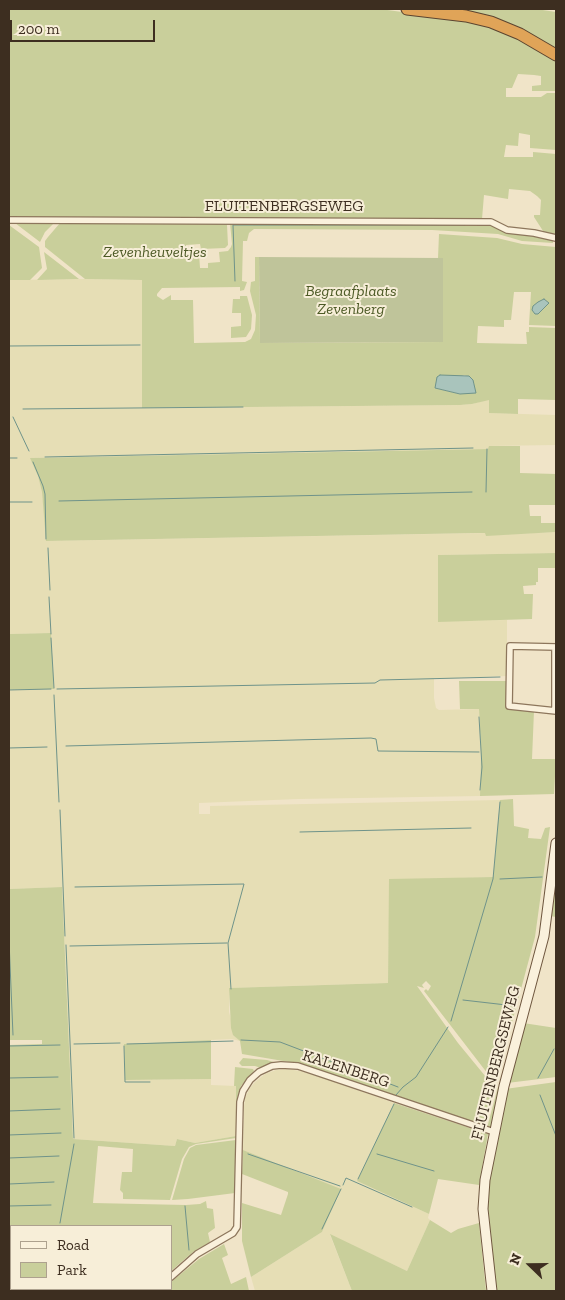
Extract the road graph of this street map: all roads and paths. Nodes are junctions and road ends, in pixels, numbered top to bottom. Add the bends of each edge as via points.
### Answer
1 (407, 9) edge
2 (556, 55) edge
3 (9, 220) edge
4 (556, 238) edge
5 (556, 647) edge
6 (556, 711) edge
7 (556, 843) edge
8 (494, 1132) junction
9 (172, 1276) edge
10 (492, 1291) edge

1 - 2 highway via 491,22
3 - 4 street, FLUITENBERGSEWEG via 491,222 507,230
5 - 6 street
5 - 6 street via 510,646 509,706
7 - 8 street, FLUITENBERGSEWEG via 544,936
8 - 9 street, KALENBERG via 298,1066 272,1066 250,1080 240,1102 239,1220 236,1228 197,1254
8 - 10 street, FLUITENBERGSEWEG via 483,1201

